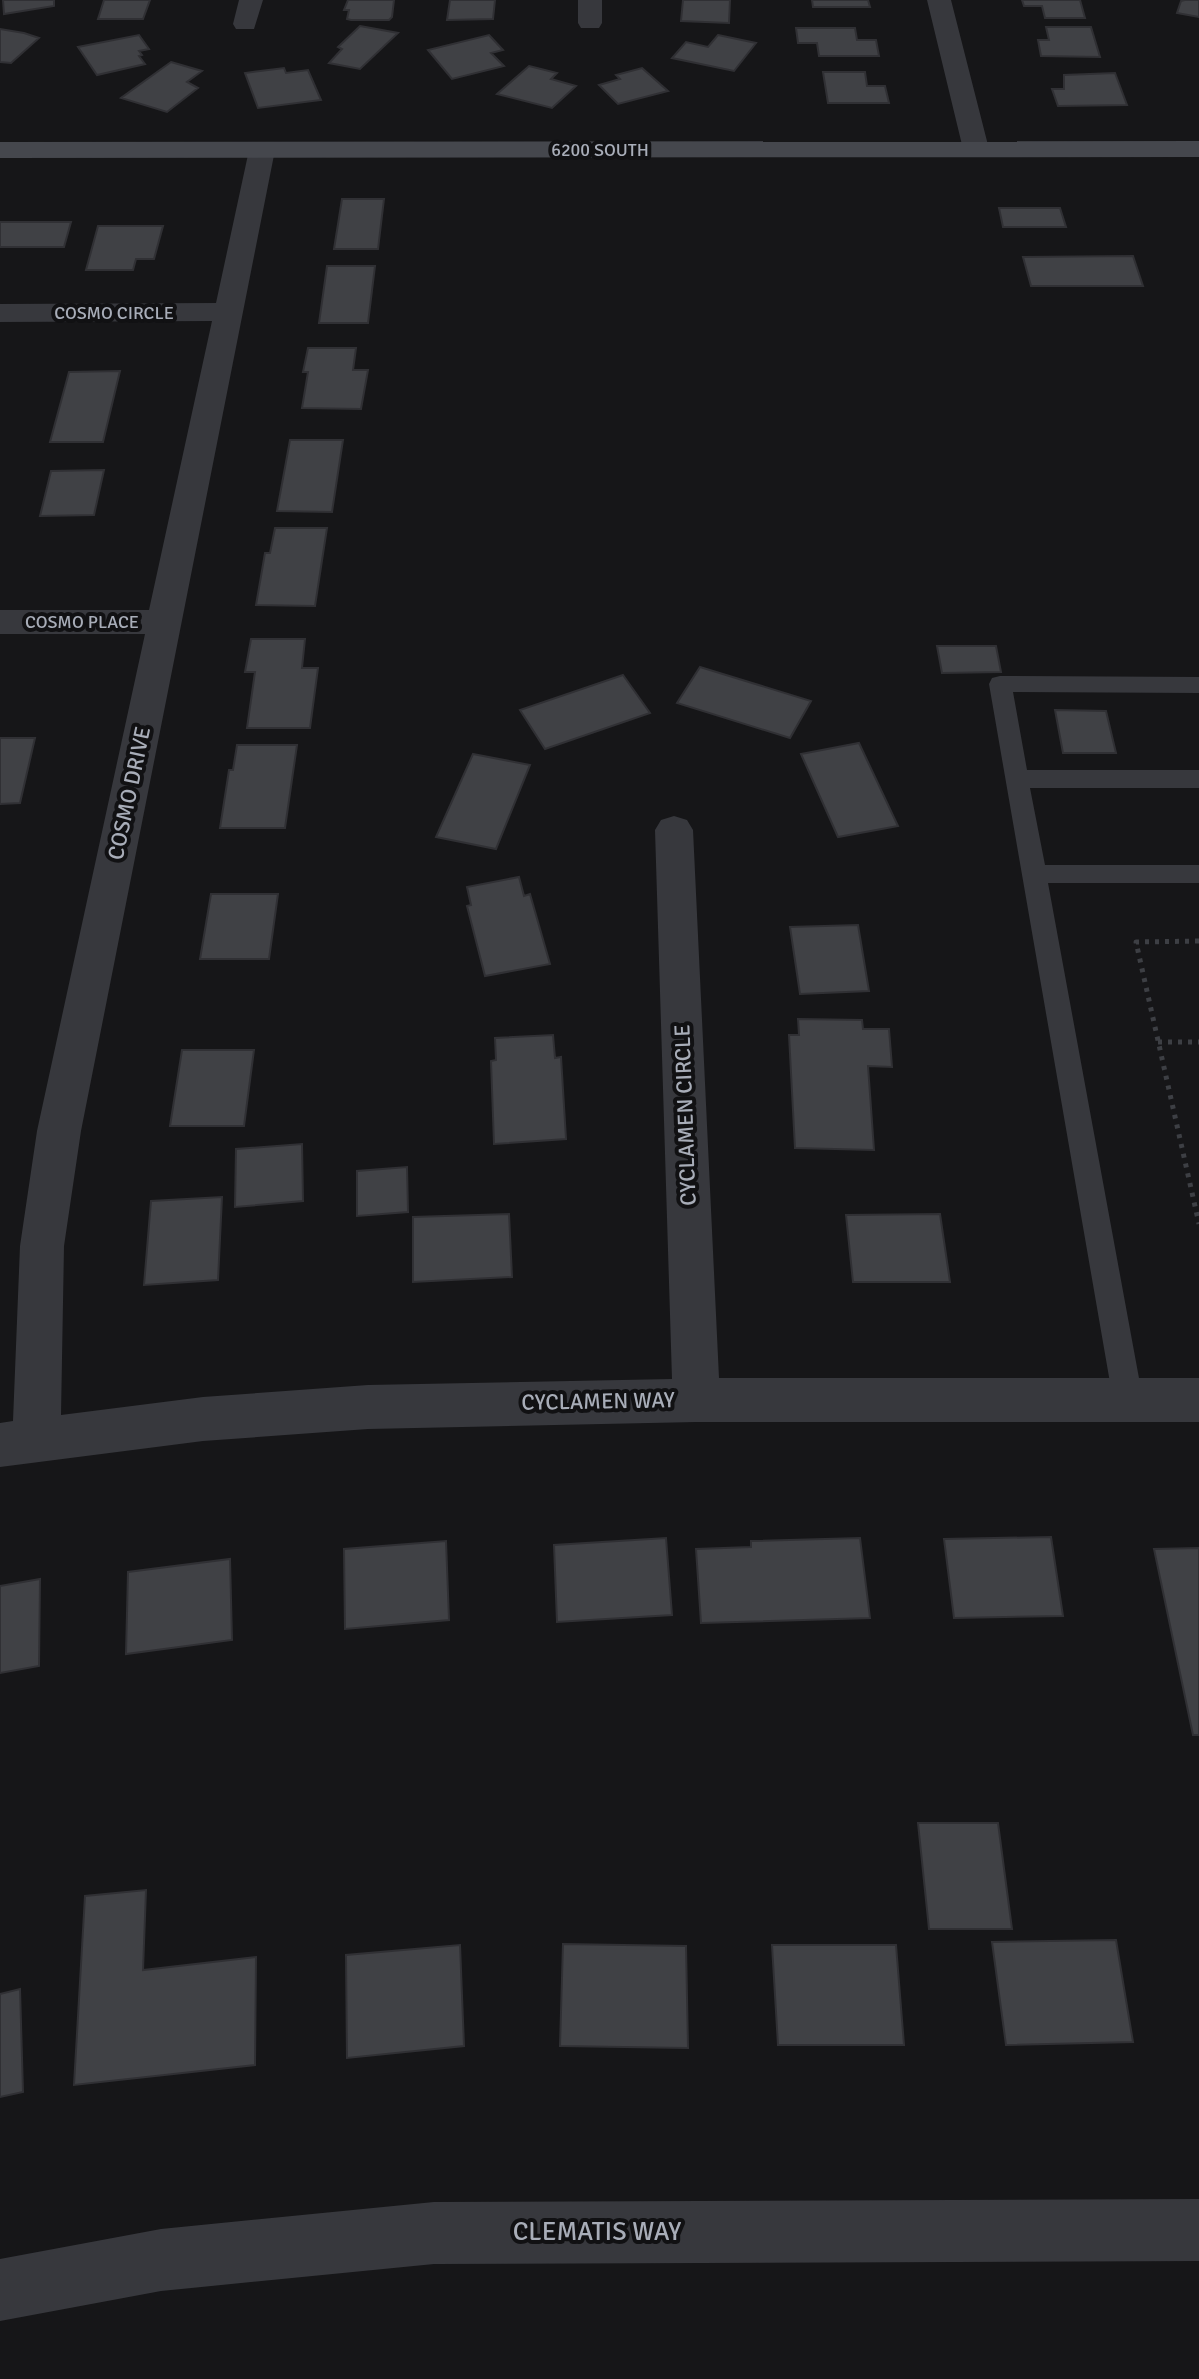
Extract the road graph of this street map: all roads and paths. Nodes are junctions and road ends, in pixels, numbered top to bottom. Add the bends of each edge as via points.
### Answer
1 (939, 0) edge
2 (976, 149) junction
3 (1199, 149) edge
4 (0, 150) edge
5 (262, 150) junction
6 (229, 312) junction
7 (0, 313) edge
8 (0, 622) edge
9 (164, 622) junction
10 (1199, 685) edge
11 (1017, 779) junction
12 (1199, 779) edge
13 (674, 830) dead end
14 (1035, 874) junction
15 (1199, 874) edge
16 (1199, 941) edge
17 (1158, 1042) junction
18 (1199, 1042) edge
19 (1199, 1224) edge
20 (696, 1400) junction
21 (1128, 1400) junction
22 (1199, 1400) edge
23 (18, 1443) edge
24 (1199, 2230) edge
25 (0, 2290) edge

1 - 2 street
2 - 3 main road, 6200 SOUTH
2 - 5 main road, 6200 SOUTH
4 - 5 main road, 6200 SOUTH
5 - 6 street, COSMO DRIVE
6 - 7 street, COSMO CIRCLE
6 - 9 street, COSMO DRIVE
8 - 9 street, COSMO PLACE
9 - 23 street, COSMO DRIVE via 50,1186 39,1308
10 - 11 lane via 1000,684
11 - 12 lane
11 - 14 lane
13 - 20 street, CYCLAMEN CIRCLE
14 - 15 lane
14 - 21 lane
16 - 17 path via 1136,942
17 - 18 path
17 - 19 path
20 - 21 street, CYCLAMEN WAY
20 - 23 street, CYCLAMEN WAY via 368,1407 203,1419
21 - 22 street, CYCLAMEN WAY
24 - 25 street, CLEMATIS WAY via 434,2233 161,2260

